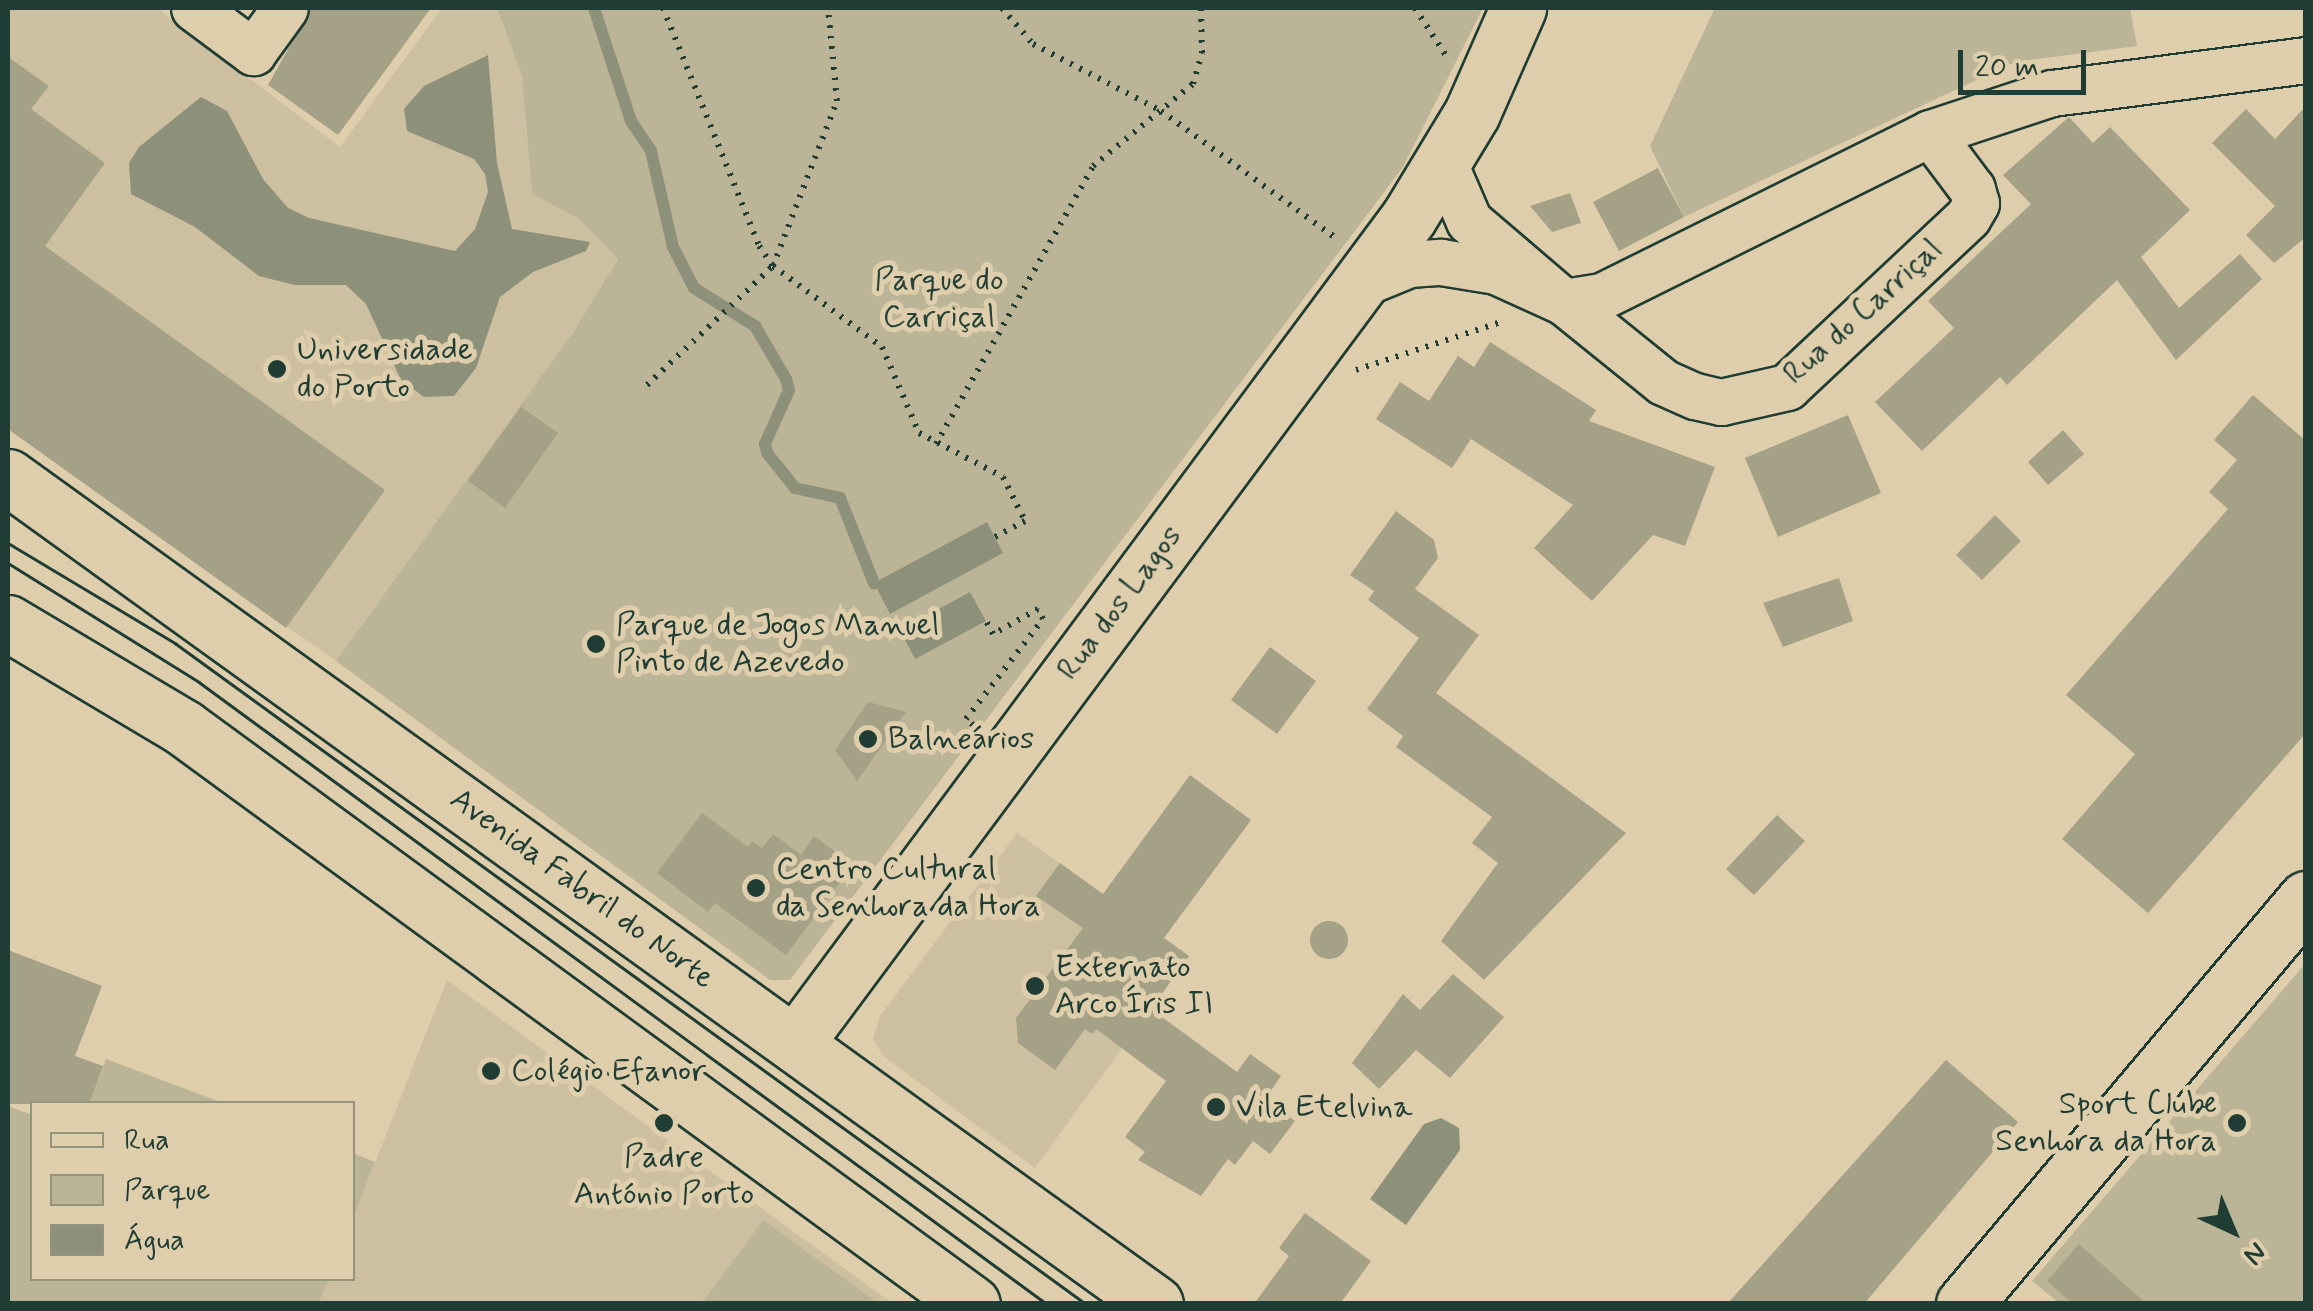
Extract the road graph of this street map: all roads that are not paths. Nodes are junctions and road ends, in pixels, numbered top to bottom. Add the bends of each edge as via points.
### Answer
1 (194, 8) edge
2 (285, 8) edge
3 (1518, 8) edge
4 (2306, 60) edge
5 (1930, 133) junction
6 (1444, 163) junction
7 (1354, 264) junction
8 (1564, 302) junction
9 (8, 477) edge
10 (8, 623) edge
11 (2306, 899) edge
12 (796, 1042) junction
13 (972, 1304) edge
14 (1155, 1304) edge
15 (1964, 1304) edge

1 - 2 street via 253,52
3 - 6 main road, Rua dos Lagos
4 - 5 street via 2052,93
5 - 8 street via 1602,296
5 - 8 street, Rua do Carriçal via 1972,189 1976,203 1968,218 1787,387 1722,402 1695,396 1649,372
6 - 7 main road, Rua dos Lagos
6 - 8 street, Rua do Carriçal via 1469,221
7 - 8 street, Rua do Carriçal via 1468,264
7 - 12 main road, Rua dos Lagos
9 - 12 main road, Avenida Fabril do Norte
10 - 13 main road via 184,728
11 - 15 main road
12 - 14 main road, Avenida Fabril do Norte

